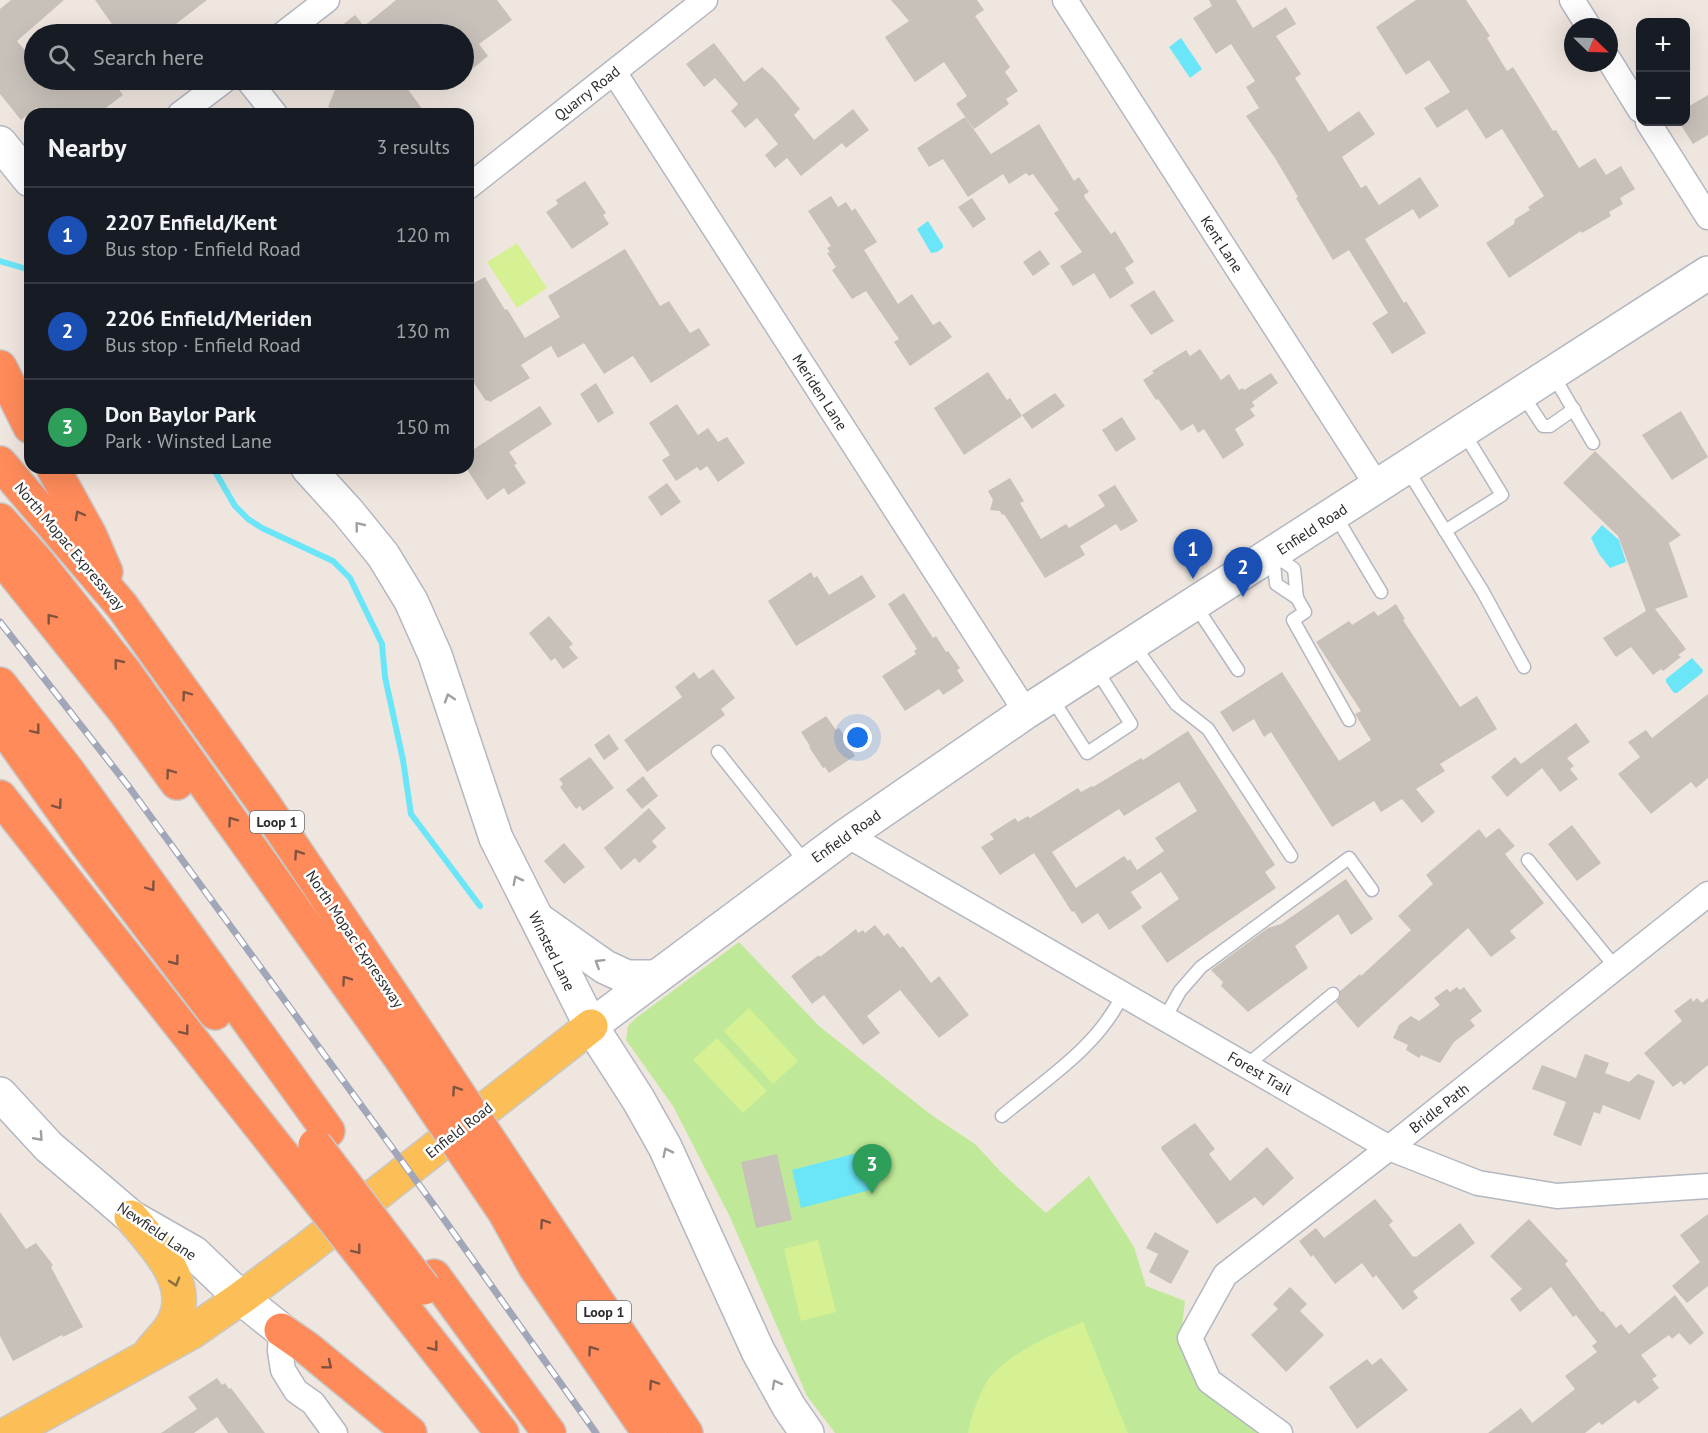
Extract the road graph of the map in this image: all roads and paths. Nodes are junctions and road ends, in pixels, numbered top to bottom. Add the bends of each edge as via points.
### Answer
1 (327, 0) edge
2 (705, 0) edge
3 (1065, 0) edge
4 (1572, 0) edge
5 (1583, 18) edge
6 (296, 24) edge
7 (614, 72) junction
8 (1617, 72) edge
9 (212, 90) edge
10 (256, 90) edge
11 (1636, 102) edge
12 (188, 108) edge
13 (270, 108) edge
14 (1651, 126) edge
15 (0, 143) edge
16 (24, 173) edge
17 (474, 182) edge
18 (1708, 217) edge
19 (1708, 273) edge
20 (0, 367) edge
21 (1552, 374) junction
22 (1522, 394) junction
23 (1574, 410) junction
24 (24, 416) edge
25 (1463, 432) junction
26 (1593, 443) dead end
27 (0, 463) edge
28 (1406, 468) junction
29 (56, 474) edge
30 (313, 474) edge
31 (1378, 487) junction
32 (1335, 514) junction
33 (0, 520) edge
34 (1445, 531) junction
35 (1272, 554) junction
36 (0, 556) edge
37 (1381, 591) dead end
38 (1297, 598) junction
39 (1195, 604) junction
40 (122, 606) junction
41 (1132, 643) junction
42 (1095, 667) junction
43 (1524, 667) dead end
44 (1238, 670) dead end
45 (0, 684) edge
46 (1038, 704) junction
47 (1349, 720) dead end
48 (0, 723) edge
49 (718, 752) dead end
50 (0, 797) edge
51 (0, 824) edge
52 (847, 835) junction
53 (1291, 856) dead end
54 (1528, 860) dead end
55 (807, 864) junction
56 (58, 870) junction
57 (1372, 890) dead end
58 (1708, 894) edge
59 (537, 919) junction
60 (1616, 968) junction
61 (654, 977) junction
62 (1123, 994) junction
63 (1333, 994) dead end
64 (1165, 1018) junction
65 (591, 1026) junction
66 (405, 1060) junction
67 (1247, 1065) junction
68 (0, 1094) edge
69 (1002, 1116) dead end
70 (322, 1138) junction
71 (1389, 1148) junction
72 (1708, 1186) edge
73 (507, 1209) junction
74 (131, 1217) junction
75 (419, 1288) junction
76 (241, 1298) junction
77 (281, 1330) junction
78 (144, 1360) junction
79 (12, 1432) edge
80 (335, 1433) edge
81 (410, 1433) edge
82 (502, 1433) edge
83 (534, 1433) edge
84 (549, 1433) edge
85 (649, 1433) edge
86 (686, 1433) edge
87 (807, 1433) edge
88 (1280, 1433) edge

1 - 6 street
2 - 7 street, Quarry Road
3 - 31 street, Kent Lane
4 - 5 street
7 - 17 street, Quarry Road
7 - 46 street, Meriden Lane
8 - 11 street
9 - 12 street
10 - 13 street
14 - 18 street
15 - 16 main road
19 - 21 main road, Enfield Road
20 - 24 highway
21 - 22 main road, Enfield Road
21 - 23 lane
22 - 23 lane via 1543,426 1550,426
22 - 25 main road, Enfield Road
23 - 26 lane
25 - 28 main road, Enfield Road
25 - 34 lane via 1502,495
27 - 40 highway, North Mopac Expressway / Loop 1
28 - 31 main road, Enfield Road
28 - 34 lane
40 -> 29 highway
59 -> 30 main road, Winsted Lane via 496,838 435,655 411,602 382,555
31 - 32 main road, Enfield Road
32 - 35 main road, Enfield Road
32 - 37 lane
66 -> 33 highway via 125,672
34 - 43 lane
35 - 38 lane via 1276,584
35 - 38 lane via 1294,569
35 - 39 main road, Enfield Road
66 -> 36 highway
38 - 47 lane via 1305,612 1293,620
39 - 41 main road, Enfield Road
39 - 44 lane
66 -> 40 highway, North Mopac Expressway / Loop 1 via 264,804
41 - 42 main road, Enfield Road
41 - 53 lane via 1176,704 1208,729
42 - 46 main road, Enfield Road
42 - 46 lane via 1131,724 1087,753
45 -> 70 highway via 68,771
46 - 52 main road, Enfield Road
48 -> 70 highway via 85,842
49 - 55 lane
50 - 56 highway
51 - 56 highway
52 - 55 main road, Enfield Road
52 - 62 street, Forest Trail
54 - 60 lane
55 - 61 main road, Enfield Road
56 -> 75 highway, bridge via 282,1154
57 - 64 lane via 1349,858 1201,967 1180,991
58 - 60 street, Bridle Path
61 -> 59 main road via 627,977 605,968
59 - 65 main road, Winsted Lane
60 - 71 street, Bridle Path
61 - 65 main road, Enfield Road
62 - 64 street, Forest Trail
62 - 69 lane via 1090,1043
63 - 67 lane
64 - 67 street, Forest Trail
65 - 76 main road, Enfield Road
87 -> 65 main road, Winsted Lane via 758,1350 665,1147
73 -> 66 highway, North Mopac Expressway / Loop 1, bridge
66 - 73 highway
67 - 71 street, Forest Trail
68 -> 74 main road, Newfield Lane via 49,1147
70 - 75 highway, bridge
71 - 72 street, Forest Trail via 1478,1183 1557,1196
71 - 88 street, Bridle Path via 1225,1275 1190,1338 1209,1381
85 -> 73 highway via 535,1267
86 -> 73 highway, North Mopac Expressway / Loop 1
74 - 76 main road, Newfield Lane via 194,1253
74 -> 78 main road via 172,1272 179,1301 173,1324
75 -> 82 highway
75 - 83 highway
75 - 84 highway
76 - 77 main road, Newfield Lane
76 - 78 main road, Enfield Road
77 - 80 street via 283,1370 296,1391 313,1403
77 -> 81 highway
78 - 79 main road, Enfield Road

